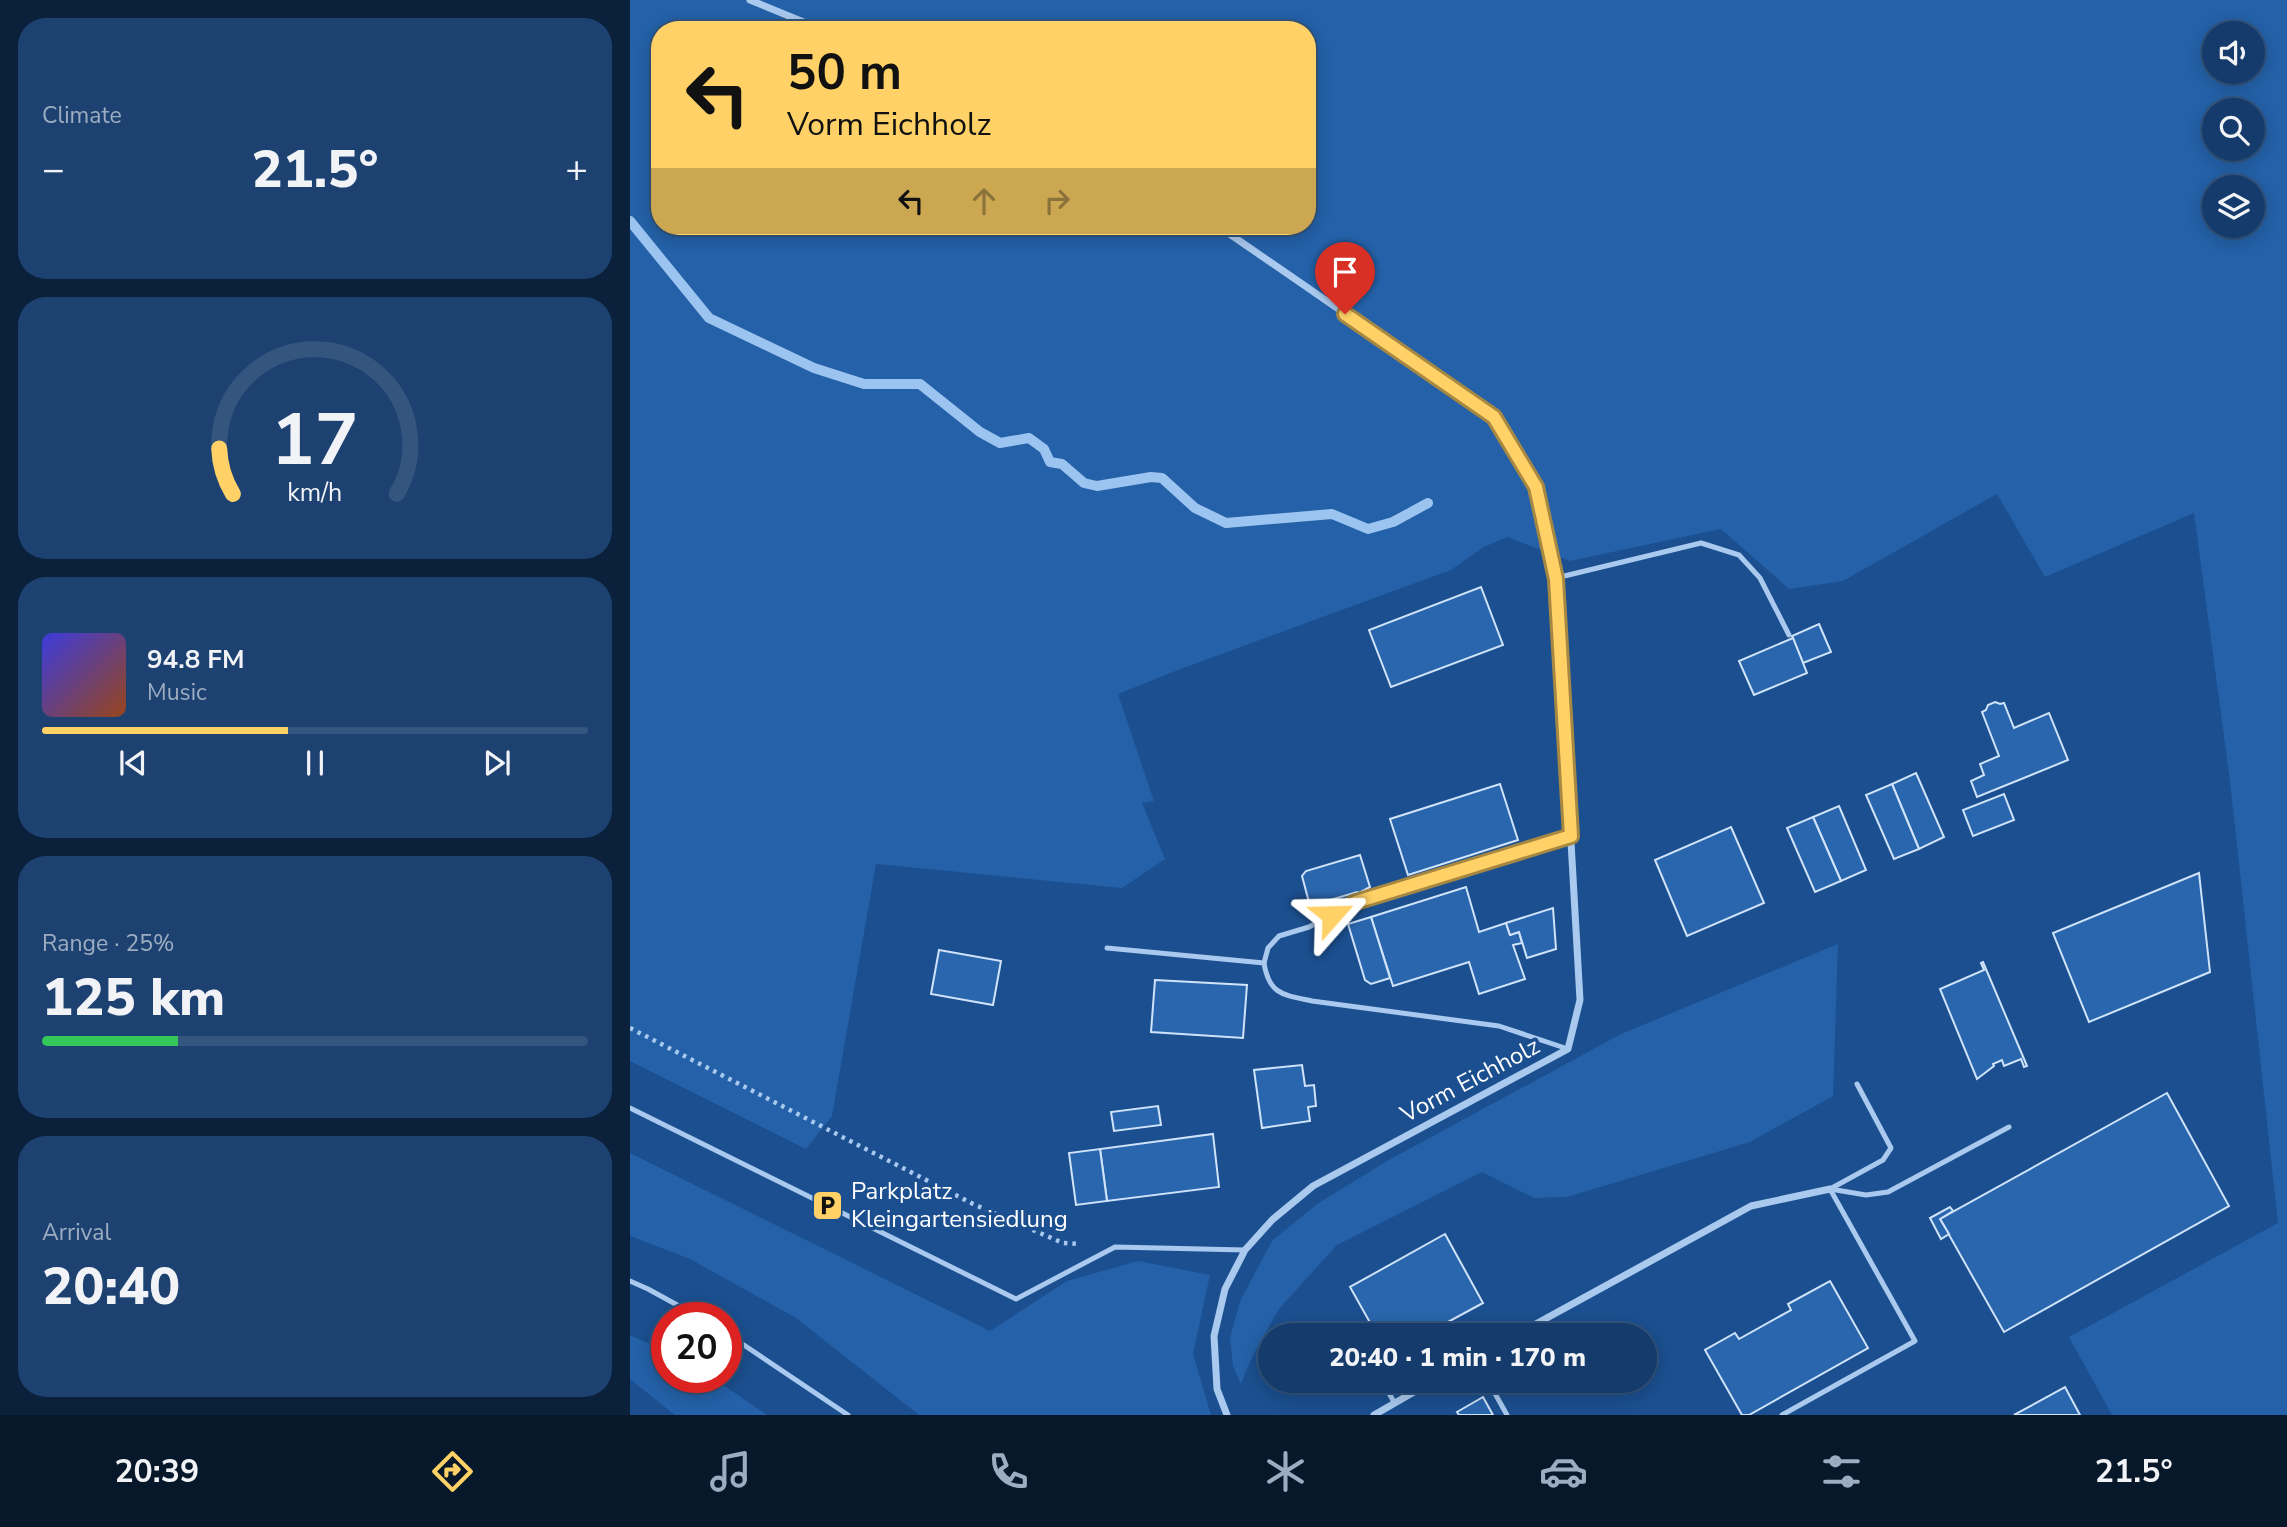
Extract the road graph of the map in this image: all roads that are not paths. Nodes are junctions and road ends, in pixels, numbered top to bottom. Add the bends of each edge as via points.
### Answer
1 (750, 0) edge
2 (801, 21) edge
3 (1230, 235) edge
4 (1556, 579) junction
5 (1789, 635) dead end
6 (1571, 836) junction
7 (1107, 948) dead end
8 (1264, 963) junction
9 (1569, 1049) junction
10 (1857, 1084) dead end
11 (630, 1108) edge
12 (2009, 1127) dead end
13 (1830, 1189) junction
14 (1245, 1250) junction
15 (630, 1281) edge
16 (672, 1302) edge
17 (1538, 1323) edge
18 (742, 1344) edge
19 (1389, 1393) edge
20 (1411, 1393) edge
21 (1495, 1393) edge
22 (1394, 1402) junction
23 (848, 1415) edge
24 (1227, 1415) edge
25 (1374, 1415) edge
26 (1507, 1415) edge
27 (1782, 1415) edge

1 - 2 street
3 - 4 street, Vorm Eichholz via 1494,417 1536,487
4 - 5 lane via 1702,543 1739,555 1760,578
4 - 6 street, Vorm Eichholz
6 - 8 lane via 1356,902 1309,927 1279,936 1268,948
6 - 9 street, Vorm Eichholz via 1580,1000
7 - 8 lane
8 - 9 lane via 1266,977 1284,995 1499,1026
9 - 14 street, Vorm Eichholz via 1313,1186
10 - 13 lane via 1891,1148 1883,1160
11 - 14 lane via 1016,1299 1115,1247
12 - 13 lane via 1888,1192 1866,1195
13 - 17 street via 1751,1206
13 - 27 lane via 1915,1341
14 - 24 street, Vorm Eichholz via 1225,1289 1214,1336 1217,1389
15 - 16 lane
18 - 23 lane
19 - 22 lane
20 - 22 street
21 - 26 lane
22 - 25 street

